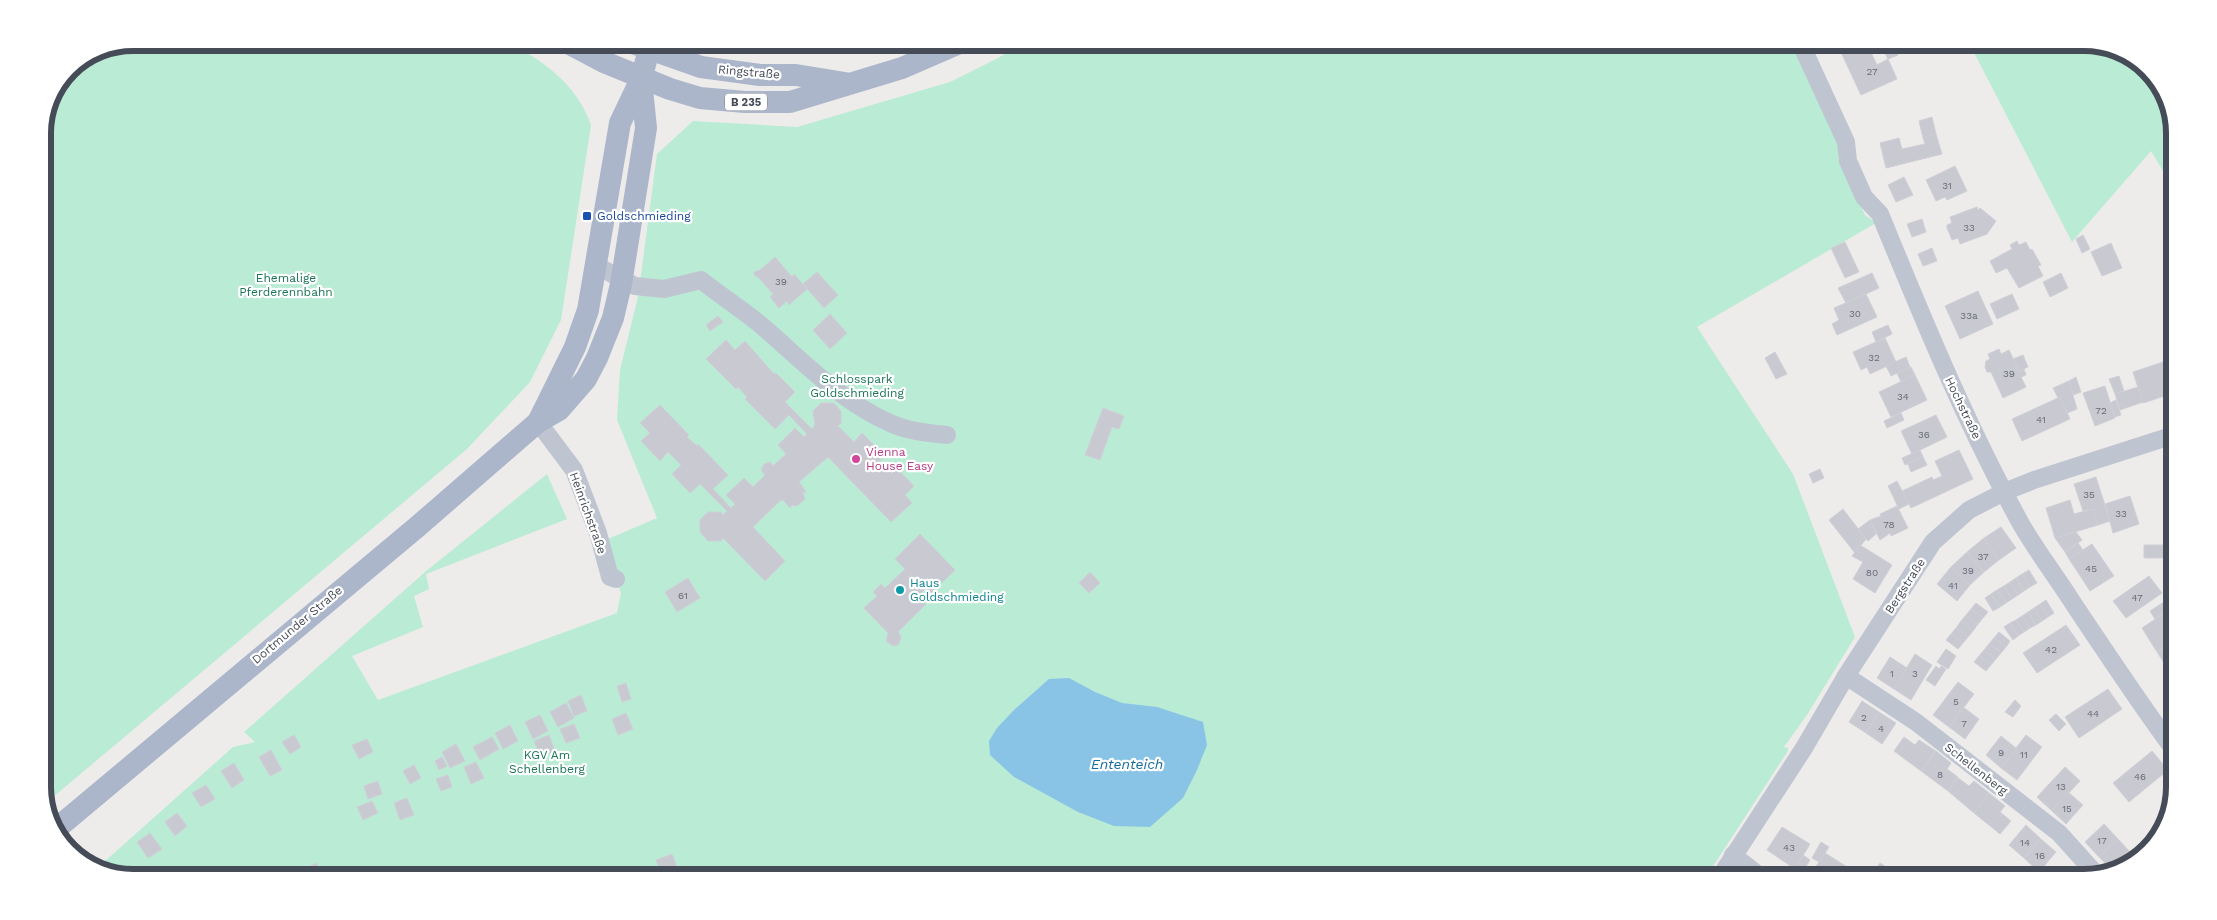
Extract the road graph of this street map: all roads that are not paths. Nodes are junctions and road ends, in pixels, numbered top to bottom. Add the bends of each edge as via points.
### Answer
1 (584, 51) edge
2 (643, 51) edge
3 (658, 51) edge
4 (941, 51) edge
5 (1804, 51) edge
6 (641, 80) junction
7 (851, 84) junction
8 (597, 266) junction
9 (627, 276) junction
10 (538, 422) junction
11 (947, 435) dead end
12 (2166, 438) edge
13 (2004, 492) junction
14 (616, 580) dead end
15 (1846, 676) junction
16 (2166, 739) edge
17 (61, 824) edge
18 (1733, 855) junction
19 (2091, 868) edge
20 (1725, 869) edge
21 (1749, 869) edge

1 - 6 main road, B 235
2 - 6 main road, Dortmunder Straße
3 - 7 main road, Ringstraße / B 235 via 701,68 760,75 796,74
4 - 7 main road, Ringstraße / B 235
5 - 13 street, Hochstraße via 1846,142 1848,161 1864,197 1880,214 1943,367
6 - 7 main road, Ringstraße / B 235 via 700,98 745,102 790,102
6 - 8 main road, Dortmunder Straße via 620,124
6 - 9 main road, Dortmunder Straße via 646,128
8 - 9 street
8 - 10 main road, Dortmunder Straße via 588,310 575,347
9 - 10 main road, Dortmunder Straße via 613,318 586,379 559,410
9 - 11 street via 664,289 701,280 843,395 892,424
10 - 14 street, Heinrichstraße via 574,470 598,533 610,577
10 - 17 main road, Dortmunder Straße
12 - 13 street, Bergstraße
13 - 15 street, Bergstraße via 1968,510 1933,542
13 - 16 street, Hochstraße via 2023,526
15 - 18 street, Bergstraße via 1804,748
15 - 19 street, Schellenberg via 1916,722 2059,833
18 - 20 street, Bergstraße
18 - 21 street

